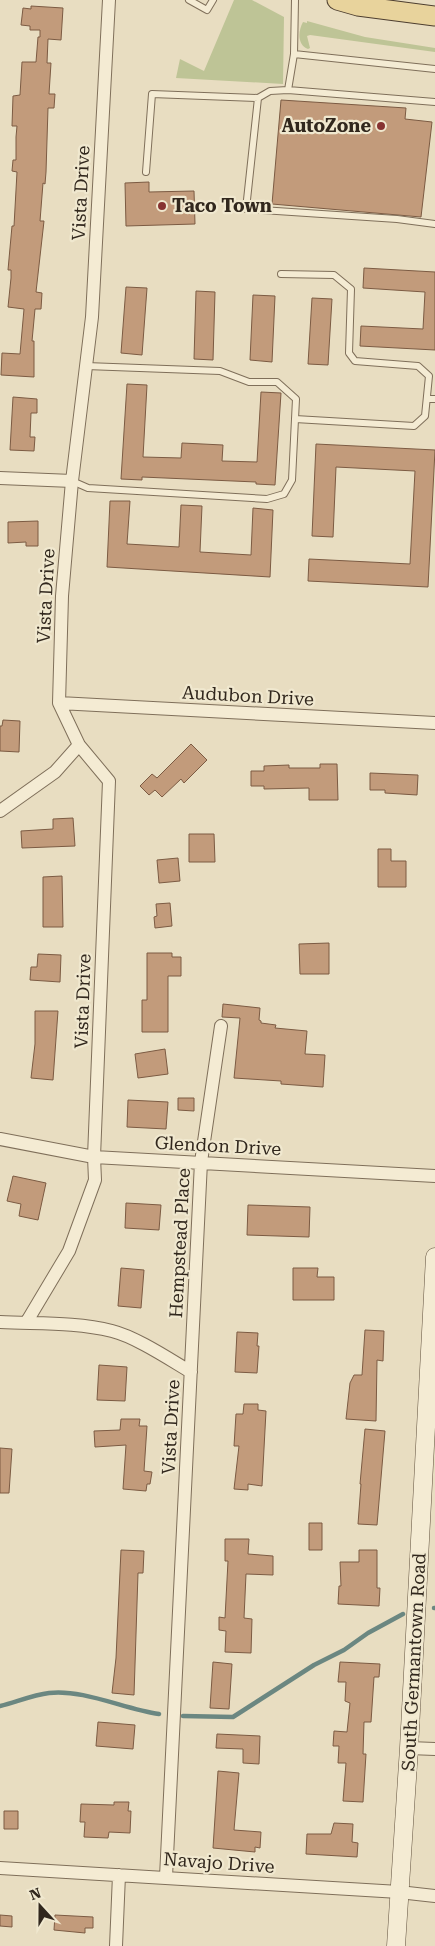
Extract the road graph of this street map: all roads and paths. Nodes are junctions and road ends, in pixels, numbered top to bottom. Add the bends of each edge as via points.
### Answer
1 (108, 0) edge
2 (189, 0) edge
3 (213, 0) edge
4 (295, 0) edge
5 (337, 0) edge
6 (435, 16) edge
7 (294, 54) junction
8 (435, 69) edge
9 (288, 90) junction
10 (258, 98) junction
11 (435, 102) edge
12 (146, 172) dead end
13 (435, 224) edge
14 (281, 274) dead end
15 (86, 366) junction
16 (427, 399) junction
17 (435, 399) edge
18 (295, 419) junction
19 (0, 478) edge
20 (72, 481) junction
21 (59, 704) junction
22 (435, 723) edge
23 (79, 745) junction
24 (1, 812) edge
25 (221, 1026) dead end
26 (0, 1139) edge
27 (94, 1157) junction
28 (201, 1162) junction
29 (435, 1176) edge
30 (435, 1257) edge
31 (0, 1322) edge
32 (26, 1323) junction
33 (191, 1372) junction
34 (429, 1476) edge
35 (409, 1748) junction
36 (435, 1749) edge
37 (0, 1868) edge
38 (119, 1875) junction
39 (166, 1877) junction
40 (400, 1892) junction
41 (435, 1896) edge
42 (116, 1946) edge
43 (396, 1946) edge

1 - 15 street, Vista Drive via 92,317
2 - 3 lane via 208,10
4 - 7 lane
5 - 6 main road via 358,6
7 - 8 lane
7 - 9 lane
9 - 10 lane via 270,91
9 - 11 lane
10 - 12 lane via 152,94
10 - 13 lane via 246,209
14 - 16 lane via 334,275 351,289 349,353 355,361 418,366 429,376
15 - 18 lane via 220,371 249,382 277,382 296,399
15 - 20 street, Vista Drive
16 - 17 lane
16 - 18 lane via 425,416 414,426
18 - 20 lane via 292,480 284,494 267,499 88,488
19 - 20 street
20 - 21 street, Vista Drive via 62,596
21 - 22 street, Audubon Drive
21 - 23 street, Vista Drive
23 - 24 street via 55,772
23 - 27 street, Vista Drive via 109,781
25 - 28 street, Hempstead Place
26 - 27 street, Glendon Drive
27 - 28 street, Glendon Drive
27 - 32 street, Vista Drive via 95,1180 69,1251
28 - 29 street, Glendon Drive
28 - 33 street, Hempstead Place
30 - 34 main road, South Germantown Road
31 - 32 street
32 - 33 street, Vista Drive via 76,1324 114,1331
33 - 39 street, Vista Drive
34 - 35 main road, South Germantown Road
35 - 36 street
35 - 40 main road, South Germantown Road
37 - 38 street, Navajo Drive
38 - 39 street, Navajo Drive
38 - 42 street
39 - 40 street, Navajo Drive
40 - 41 street, Navajo Drive
40 - 43 main road, South Germantown Road

